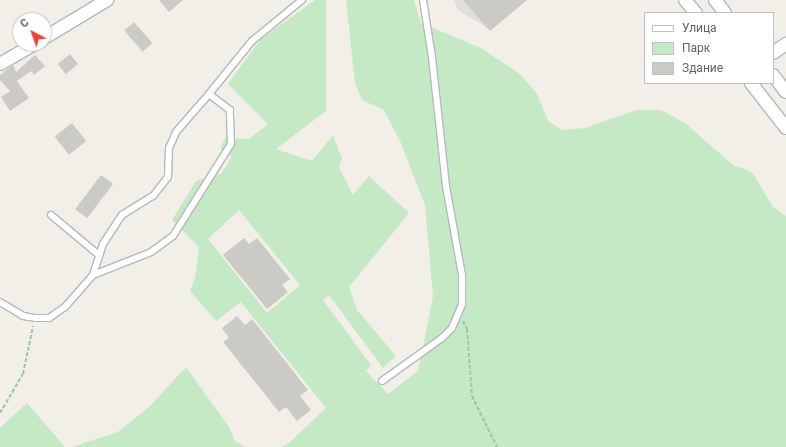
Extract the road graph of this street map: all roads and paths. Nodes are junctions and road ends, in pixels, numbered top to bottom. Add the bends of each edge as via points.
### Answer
1 (107, 0) edge
2 (302, 0) edge
3 (422, 0) edge
4 (685, 0) edge
5 (715, 0) edge
6 (695, 12) edge
7 (724, 12) edge
8 (52, 33) edge
9 (786, 44) edge
10 (20, 52) edge
11 (774, 52) edge
12 (0, 64) edge
13 (774, 76) edge
14 (752, 84) edge
15 (786, 92) edge
16 (209, 94) junction
17 (786, 128) edge
18 (51, 215) dead end
19 (99, 255) junction
20 (93, 274) junction
21 (0, 302) edge
22 (459, 313) junction
23 (35, 318) junction
24 (382, 382) dead end
25 (0, 413) edge
26 (497, 447) edge

1 - 8 street
2 - 16 lane via 252,41
3 - 22 lane via 432,57 446,186 462,275 462,304
4 - 6 street
5 - 7 street
9 - 11 street
10 - 12 street
13 - 15 street
14 - 17 street
16 - 19 lane via 171,141 168,178 153,196 122,215 103,244
16 - 20 lane via 230,110 231,144 182,223 173,236 151,252
18 - 19 lane
19 - 20 lane
20 - 23 lane via 65,308 49,318
21 - 23 lane via 23,316
22 - 24 lane via 452,328 442,338
22 - 26 path via 467,329 472,396
23 - 25 path via 23,374

